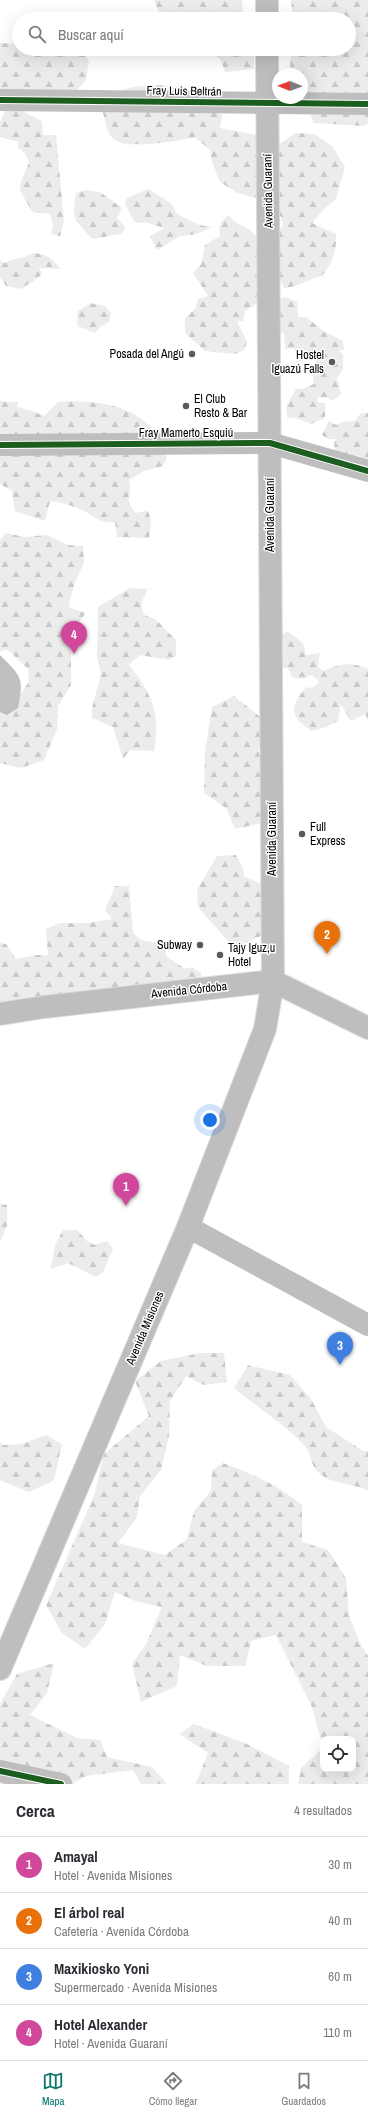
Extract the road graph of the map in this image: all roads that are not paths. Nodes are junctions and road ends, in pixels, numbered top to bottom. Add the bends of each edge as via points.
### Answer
1 (267, 0) edge
2 (267, 12) edge
3 (267, 56) edge
4 (0, 100) edge
5 (267, 103) junction
6 (368, 104) edge
7 (270, 443) junction
8 (0, 445) edge
9 (368, 471) edge
10 (273, 981) junction
11 (0, 1014) edge
12 (368, 1028) edge
13 (188, 1228) junction
14 (368, 1325) edge
15 (0, 1669) edge
16 (0, 1771) edge
17 (61, 1784) edge

1 - 2 main road
3 - 5 main road, Avenida Guaraní
4 - 5 main road, Fray Luis Beltrán
5 - 6 main road, Fray Luis Beltrán
5 - 7 main road, Avenida Guaraní
7 - 8 main road, Fray Mamerto Esquiú
7 - 9 main road, Fray Mamerto Esquiú
7 - 10 main road, Avenida Guaraní
10 - 11 main road, Avenida Córdoba via 44,1006
10 - 12 main road
10 - 13 main road, Avenida Misiones via 265,1030
13 - 14 main road
13 - 15 main road, Avenida Misiones
16 - 17 main road

